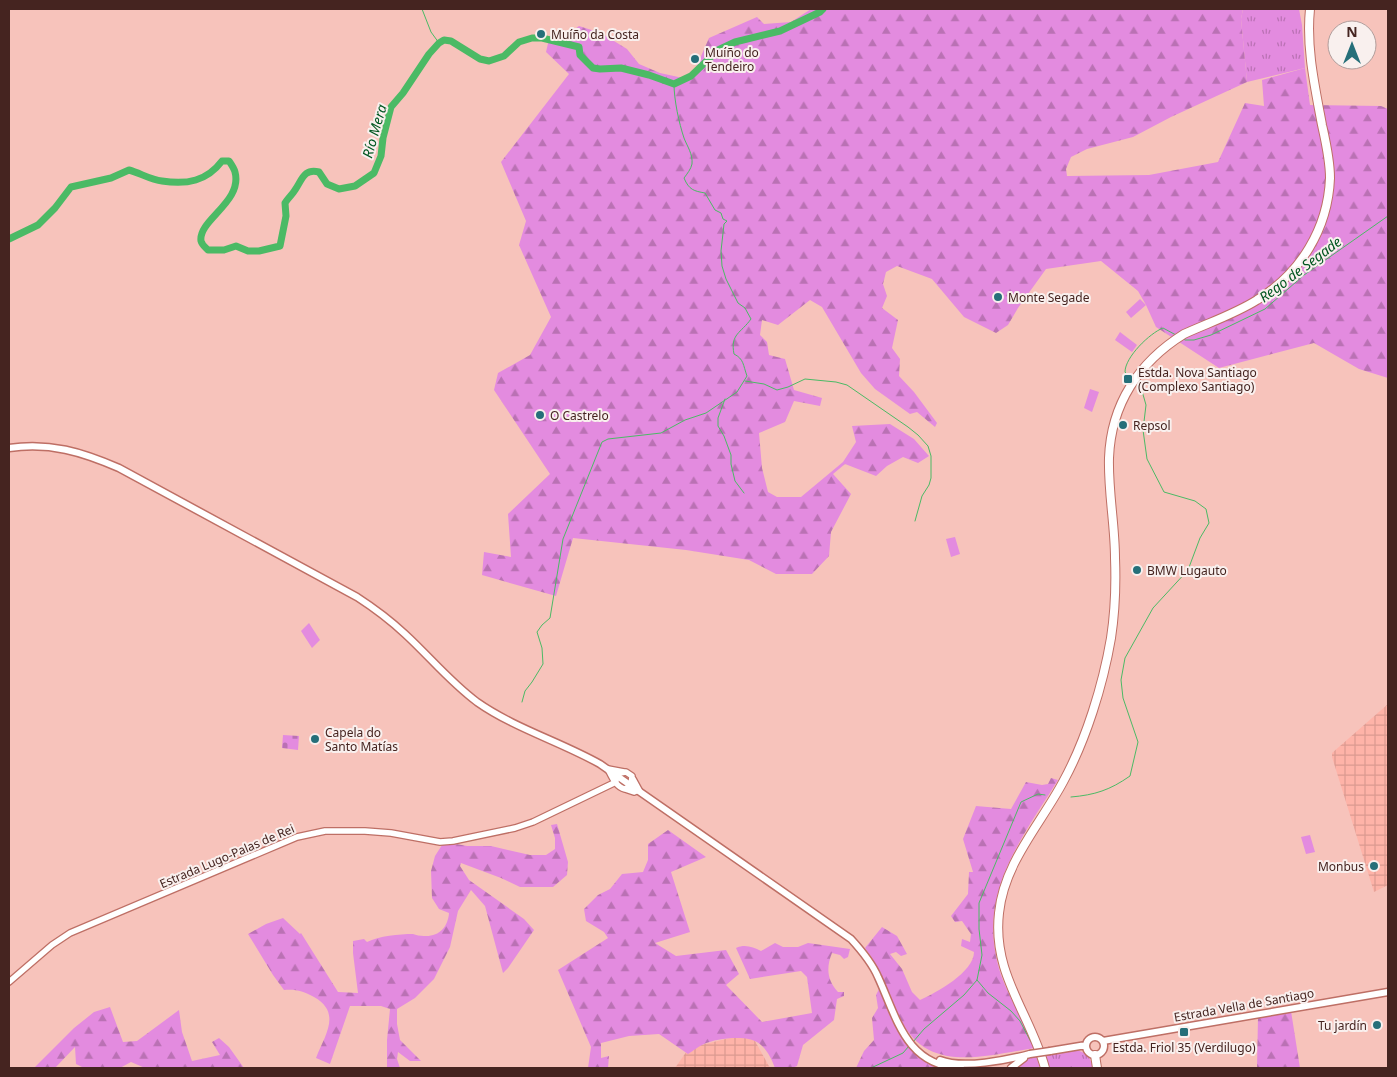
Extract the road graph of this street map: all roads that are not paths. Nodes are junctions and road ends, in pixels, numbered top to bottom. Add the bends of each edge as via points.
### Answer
1 (1305, 9) edge
2 (1310, 9) edge
3 (1308, 22) junction
4 (9, 448) edge
5 (608, 769) junction
6 (624, 772) junction
7 (616, 779) junction
8 (632, 782) junction
9 (625, 788) junction
10 (639, 790) junction
11 (9, 982) edge
12 (1388, 992) edge
13 (908, 1041) junction
14 (1103, 1041) junction
15 (1086, 1045) junction
16 (1030, 1054) junction
17 (1095, 1056) junction
18 (1002, 1060) junction
19 (994, 1061) junction
20 (961, 1068) edge
21 (990, 1068) edge
22 (1010, 1068) edge
23 (1045, 1068) edge
24 (1097, 1068) edge

1 - 3 highway
2 - 3 highway
3 - 23 highway via 1311,62 1330,178 1324,213 1311,246 1274,289 1184,334 1145,365 1126,393 1110,442 1115,558 1112,623 1100,687 1064,780 1009,872 1000,907 998,944 1004,969
4 - 5 main road via 64,448 89,454 120,468 357,597 406,635 479,704
5 - 6 street
5 - 7 main road
6 - 7 street, Estrada Lugo-Palas de Rei
6 - 8 street via 629,773
7 - 8 main road
7 - 9 street via 619,787
7 - 11 street, Estrada Lugo-Palas de Rei via 533,822 453,841 365,831 325,831 297,837 70,933
8 - 9 street
8 - 10 main road
9 - 10 street via 634,792
10 - 13 main road via 851,939 878,976
12 - 14 main road, Estrada Vella de Santiago
13 - 19 main road, Estrada Vella de Santiago via 923,1053 945,1062
13 - 20 main road via 930,1061
14 - 15 main road, Estrada Vella de Santiago via 1092,1037
14 - 17 main road via 1104,1050
15 - 16 main road, Estrada Vella de Santiago, bridge
15 - 17 main road
16 - 18 main road, Estrada Vella de Santiago
16 - 22 main road
17 - 24 highway
18 - 19 main road, Estrada Vella de Santiago
18 - 22 main road
19 - 21 main road

